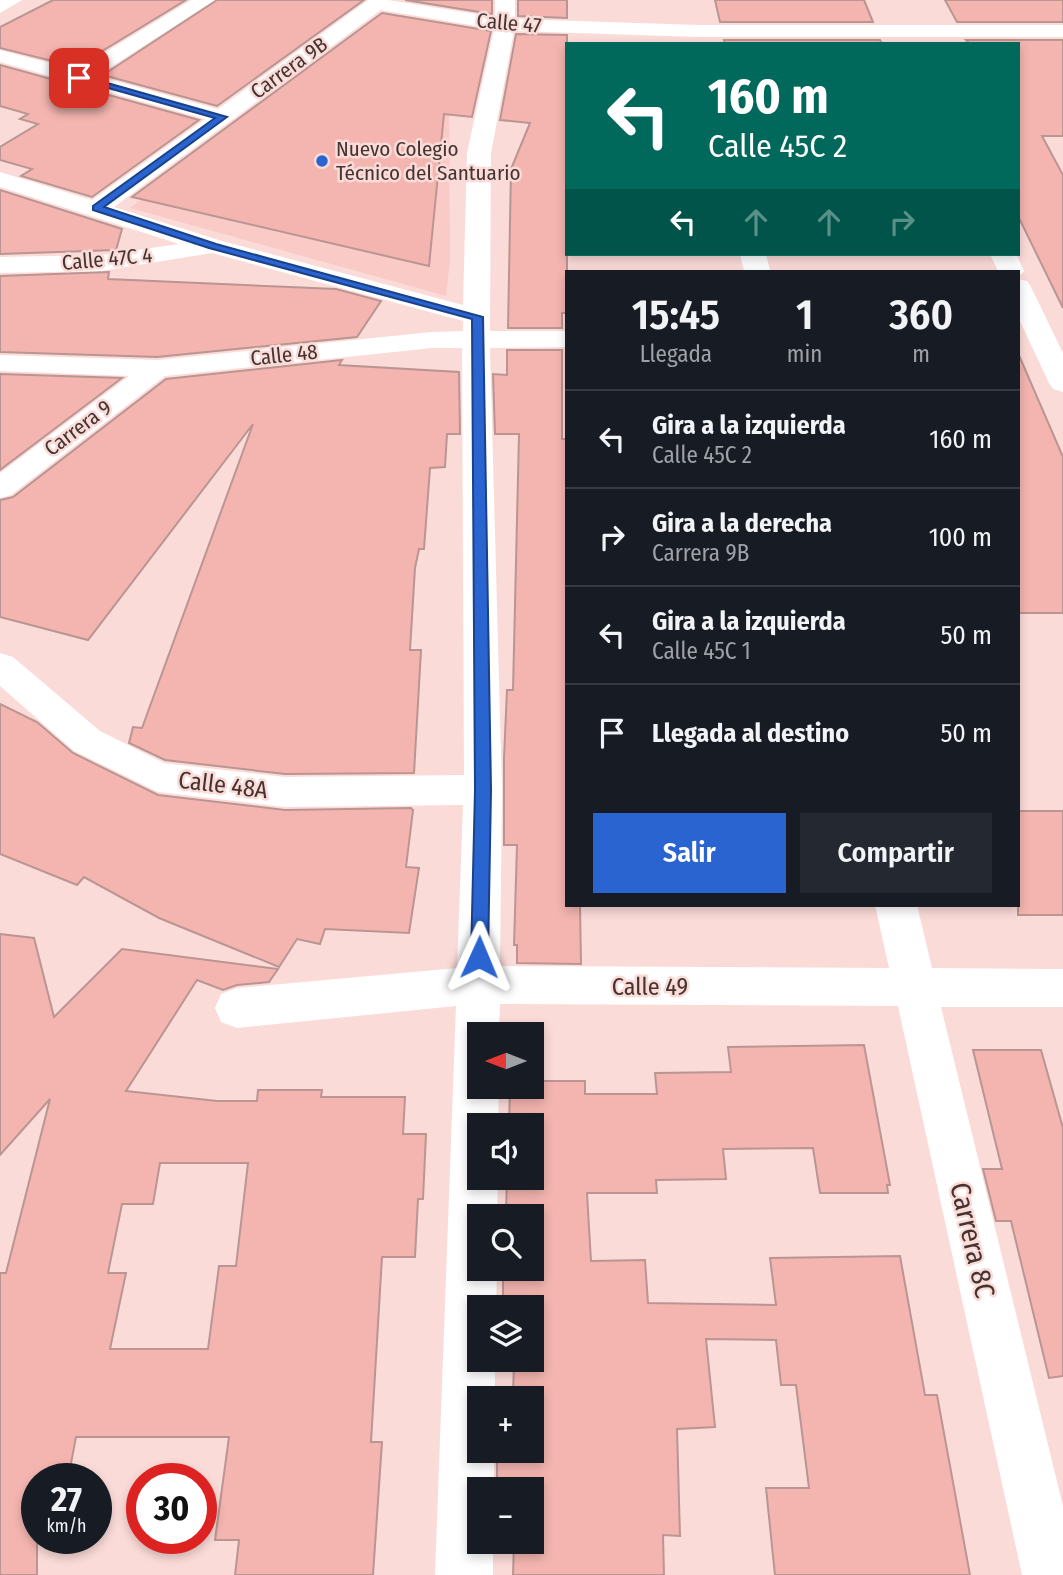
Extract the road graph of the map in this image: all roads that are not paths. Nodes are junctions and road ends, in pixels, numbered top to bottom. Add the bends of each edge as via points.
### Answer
1 (12, 0) edge
2 (205, 0) edge
3 (377, 2) edge
4 (0, 6) edge
5 (695, 10) dead end
6 (889, 10) dead end
7 (505, 13) edge
8 (1063, 31) edge
9 (701, 37) edge
10 (902, 38) edge
11 (0, 56) edge
12 (79, 78) junction
13 (222, 117) junction
14 (0, 179) edge
15 (97, 208) junction
16 (213, 246) junction
17 (0, 265) edge
18 (1020, 291) edge
19 (477, 329) junction
20 (1041, 335) edge
21 (565, 339) edge
22 (0, 363) edge
23 (157, 368) junction
24 (1063, 383) edge
25 (0, 488) edge
26 (0, 666) edge
27 (483, 790) junction
28 (896, 907) edge
29 (479, 985) junction
30 (1063, 988) edge
31 (914, 989) junction
32 (237, 1008) dead end
33 (464, 1575) edge
34 (1051, 1575) edge

1 - 4 street
2 - 12 street
3 - 7 street, Calle 47
3 - 13 street, Carrera 9B
5 - 9 street
6 - 10 street
7 - 9 street, Calle 47
7 - 19 street via 480,153
8 - 10 street, Calle 47
9 - 10 street, Calle 47
11 - 12 street
12 - 13 street
13 - 15 street, Carrera 9B
14 - 15 street
15 - 16 street
16 - 17 street, Calle 47C 4 via 101,263
16 - 19 street
18 - 20 street
19 - 21 street, Calle 48
19 - 23 street, Calle 48 via 432,340
19 - 27 street
20 - 24 street
22 - 23 street, Calle 48
23 - 25 street, Carrera 9
26 - 27 street, Calle 48A via 87,741 158,777 285,792
27 - 29 street
28 - 31 street, Carrera 8C
29 - 31 street, Calle 49
29 - 32 street, Calle 49
29 - 33 street
30 - 31 street, Calle 49
31 - 34 street, Carrera 8C

